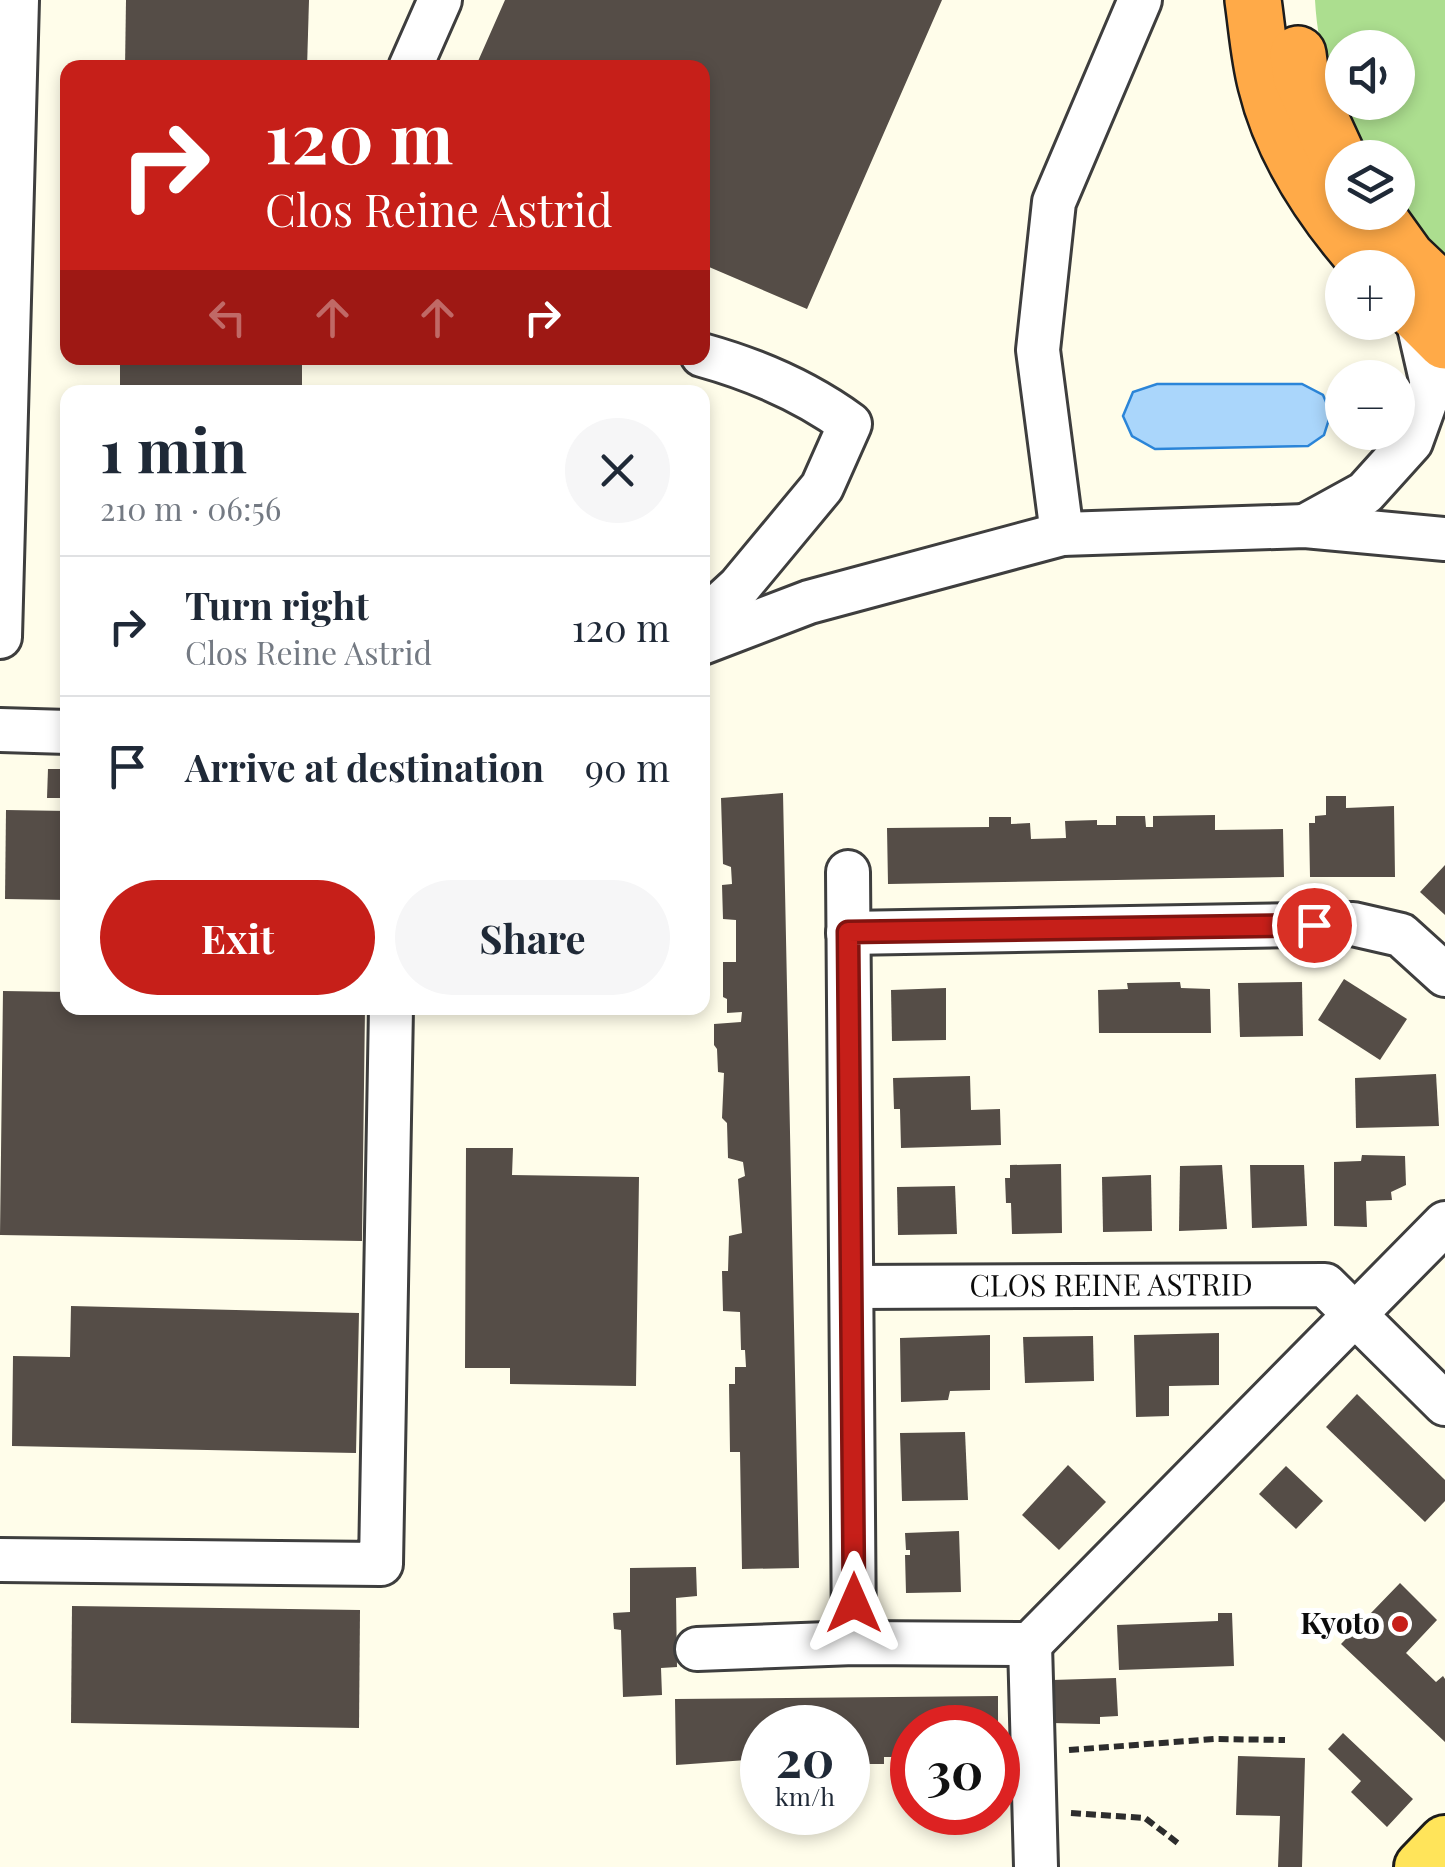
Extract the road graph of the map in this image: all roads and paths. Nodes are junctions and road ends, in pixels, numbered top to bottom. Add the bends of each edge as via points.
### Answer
1 (17, 0) edge
2 (440, 0) edge
3 (1140, 0) edge
4 (1253, 0) edge
5 (1290, 0) edge
6 (414, 60) edge
7 (1330, 140) edge
8 (1387, 230) edge
9 (1358, 250) edge
10 (1426, 311) edge
11 (710, 358) edge
12 (1305, 526) junction
13 (1062, 534) junction
14 (1445, 540) edge
15 (710, 614) edge
16 (0, 637) edge
17 (710, 640) edge
18 (0, 730) edge
19 (60, 732) edge
20 (848, 872) dead end
21 (848, 932) junction
22 (1445, 975) edge
23 (391, 1015) edge
24 (1445, 1224) edge
25 (853, 1287) junction
26 (1358, 1314) junction
27 (1445, 1404) edge
28 (0, 1560) edge
29 (854, 1643) junction
30 (1030, 1644) junction
31 (696, 1649) dead end
32 (1285, 1740) dead end
33 (1033, 1753) junction
34 (1034, 1810) junction
35 (1445, 1842) edge
36 (1179, 1844) dead end
37 (1036, 1867) edge
38 (1421, 1867) edge

1 - 16 street
2 - 6 street
3 - 13 street via 1054,202 1038,350
4 - 9 highway via 1266,85 1301,174
5 - 7 highway via 1301,77
8 - 10 highway via 1407,258
10 - 12 street via 1432,384 1411,442 1366,493
11 - 15 street via 814,398 850,424 822,487
12 - 13 street
12 - 14 street
13 - 17 street via 809,602
18 - 19 street
20 - 21 street
21 - 22 street via 1353,924 1401,935
21 - 25 street
23 - 28 street via 382,1564
24 - 26 street
25 - 26 street, CLOS REINE ASTRID via 1325,1285
25 - 29 street
26 - 27 street, CLOS REINE ASTRID
26 - 30 street
29 - 30 street
29 - 31 street
30 - 33 street
32 - 33 path
33 - 34 street
34 - 36 path via 1146,1818
34 - 37 street
35 - 38 main road

